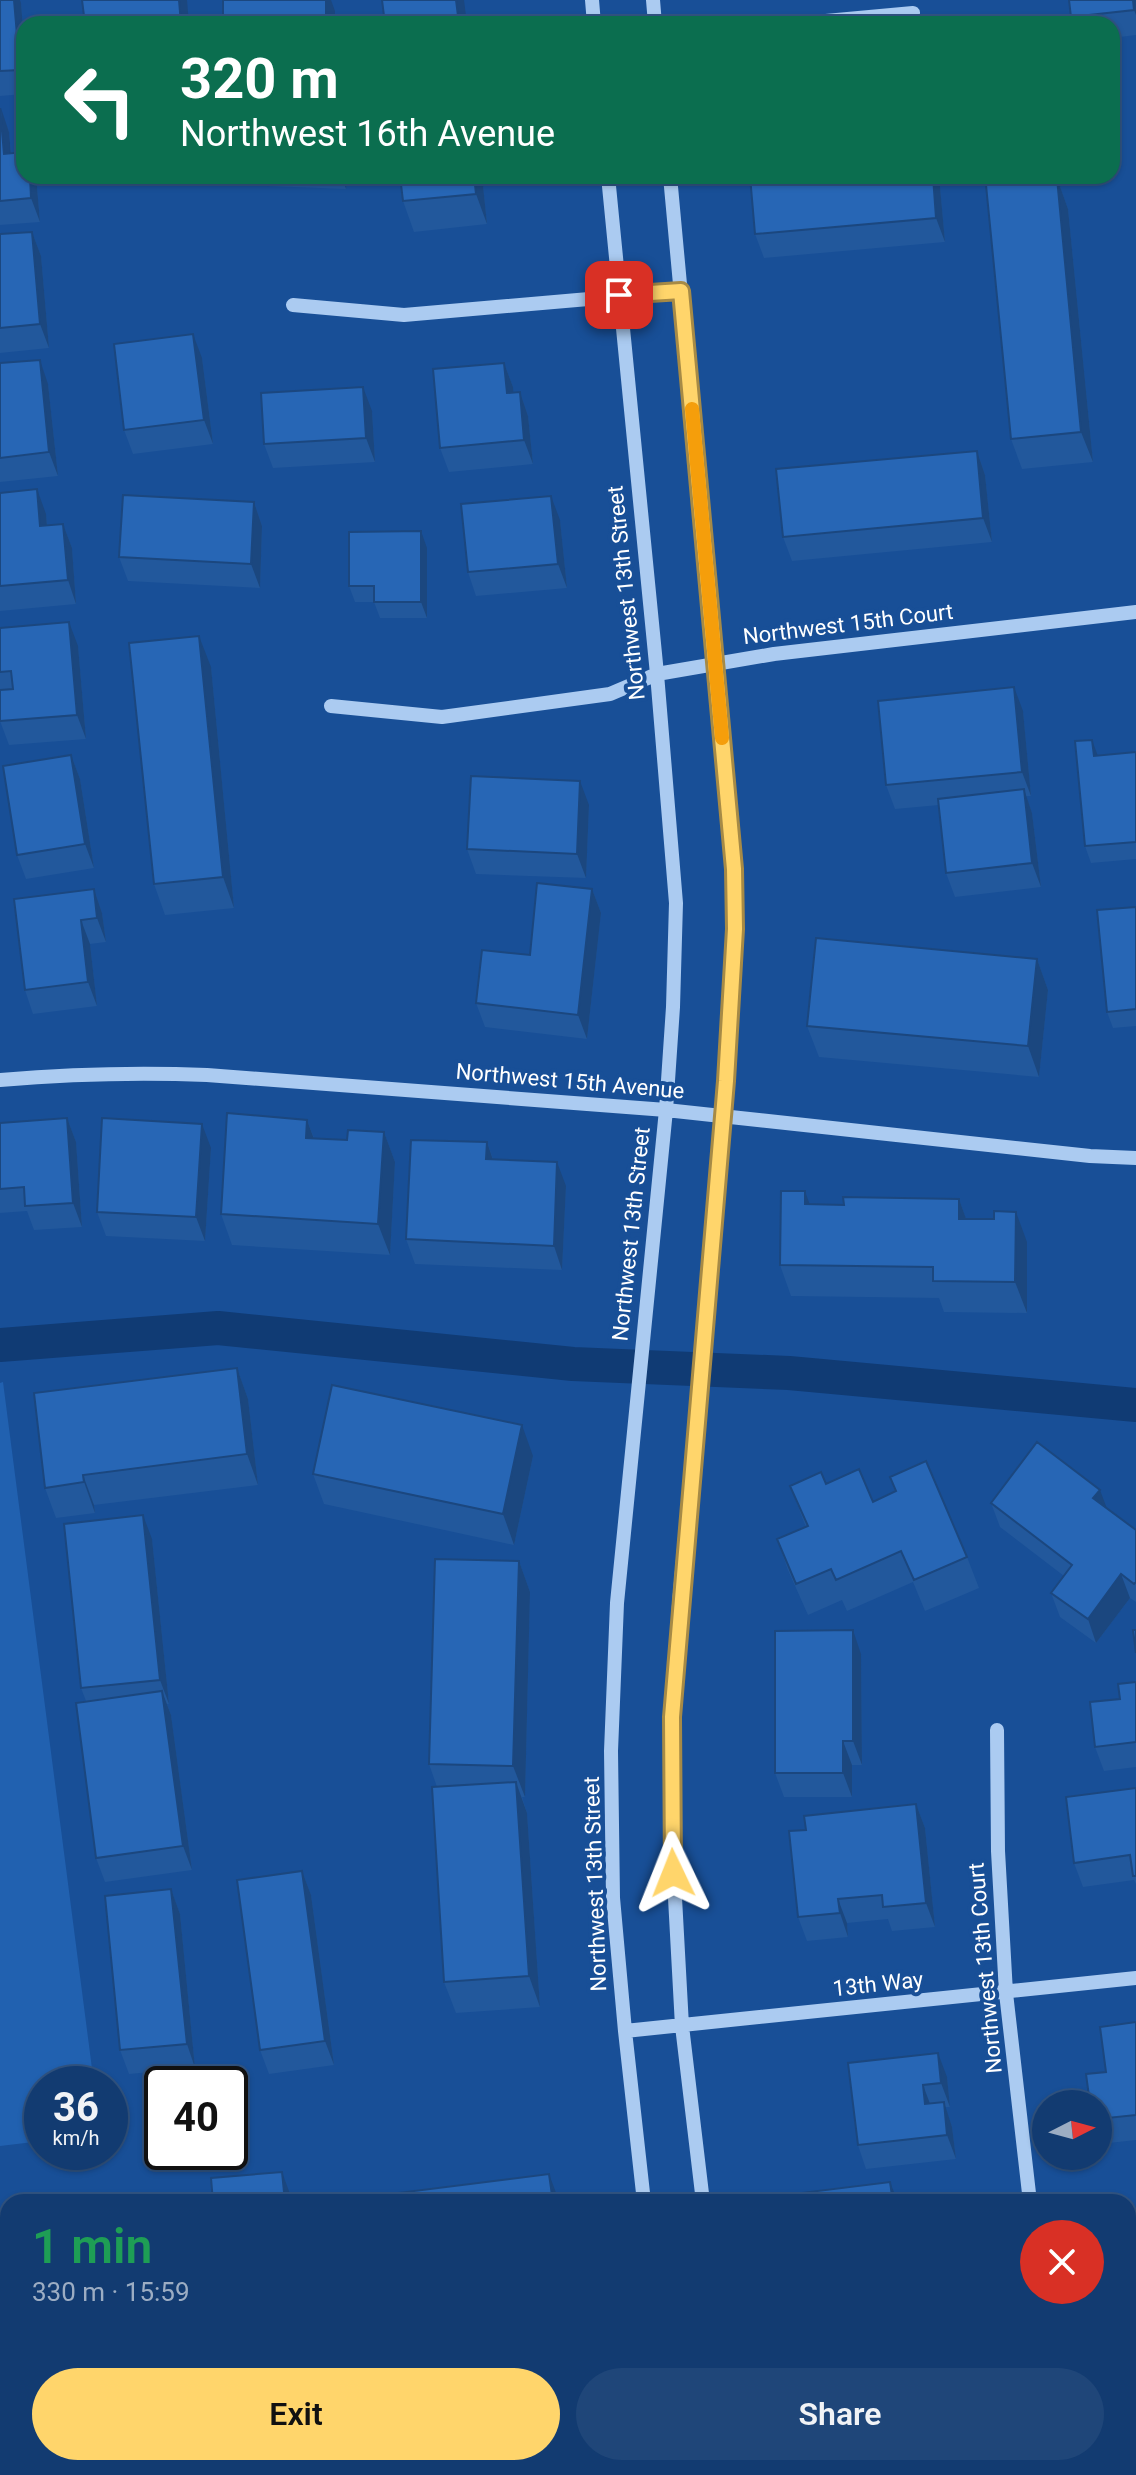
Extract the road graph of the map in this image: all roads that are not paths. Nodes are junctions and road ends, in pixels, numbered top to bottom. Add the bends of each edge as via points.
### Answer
1 (913, 13) dead end
2 (880, 16) edge
3 (609, 184) edge
4 (671, 184) edge
5 (681, 291) junction
6 (619, 295) junction
7 (293, 305) dead end
8 (1136, 612) edge
9 (716, 664) junction
10 (657, 674) junction
11 (331, 706) dead end
12 (0, 1080) edge
13 (666, 1110) junction
14 (724, 1116) junction
15 (1136, 1158) edge
16 (997, 1730) dead end
17 (1136, 1978) edge
18 (1006, 1993) junction
19 (682, 2026) junction
20 (625, 2031) junction
21 (643, 2194) edge
22 (702, 2194) edge
23 (1029, 2194) edge

1 - 2 street
3 - 6 street, Northwest 13th Street
4 - 5 street
5 - 6 street
5 - 9 street
6 - 7 street via 404,315
6 - 10 street, Northwest 13th Street
8 - 9 street, Northwest 15th Court
9 - 10 street, Northwest 15th Court
9 - 14 street via 735,899
10 - 11 street, Northwest 15th Court via 610,694 442,717
10 - 13 street, Northwest 13th Street via 676,903
12 - 13 street, Northwest 15th Avenue via 140,1072 207,1075
13 - 14 street, Northwest 15th Avenue
13 - 20 street, Northwest 13th Street via 617,1603 613,1898
14 - 15 street, Northwest 15th Avenue
14 - 19 street via 672,1717 672,1843
16 - 18 street, Northwest 13th Court
17 - 18 street, 13th Way
18 - 19 street, 13th Way
18 - 23 street, Northwest 13th Court
19 - 20 street, 13th Way
19 - 22 street
20 - 21 street, Northwest 13th Street

